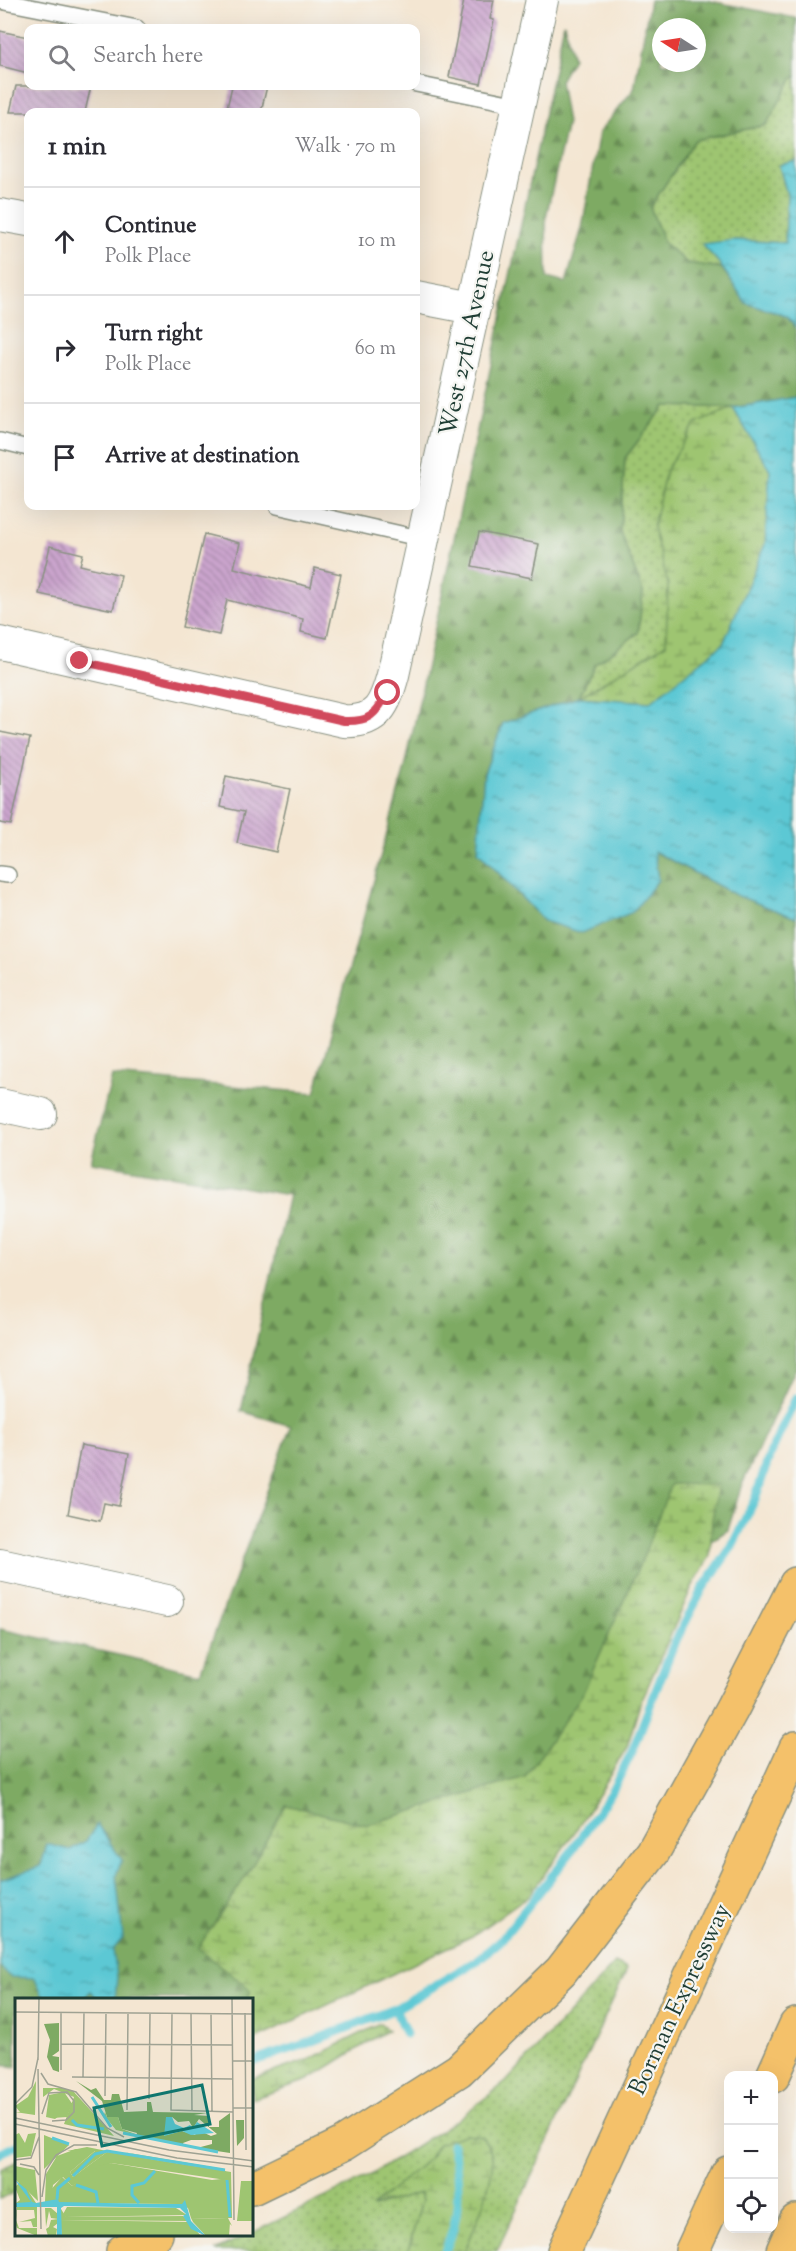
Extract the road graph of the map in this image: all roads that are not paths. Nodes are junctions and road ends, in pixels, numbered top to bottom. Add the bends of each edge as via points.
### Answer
1 (542, 0) edge
2 (0, 1) edge
3 (118, 24) edge
4 (420, 85) edge
5 (518, 105) junction
6 (0, 214) edge
7 (24, 219) edge
8 (420, 298) edge
9 (473, 308) junction
10 (0, 441) edge
11 (24, 447) edge
12 (295, 510) edge
13 (423, 539) junction
14 (0, 643) edge
15 (0, 1105) edge
16 (41, 1114) dead end
17 (0, 1565) edge
18 (796, 1584) edge
19 (167, 1601) dead end
20 (796, 1748) edge
21 (796, 2025) edge
22 (775, 2071) edge
23 (726, 2179) edge
24 (254, 2187) edge
25 (796, 2221) edge
26 (154, 2236) edge
27 (123, 2251) edge
28 (564, 2251) edge
29 (692, 2251) edge
30 (783, 2251) edge

1 - 5 street, West 27th Avenue
2 - 3 lane
4 - 5 lane
5 - 9 street, West 27th Avenue
6 - 7 street
8 - 9 street
9 - 13 street, West 27th Avenue
10 - 11 lane
12 - 13 lane
13 - 14 street, West 27th Avenue via 388,693 372,717 358,722
15 - 16 street
17 - 19 street
18 - 24 highway via 653,1852 561,1971 459,2070 343,2144
20 - 28 highway, Borman Expressway
21 - 22 highway
23 - 29 highway
25 - 30 highway
26 - 27 highway

